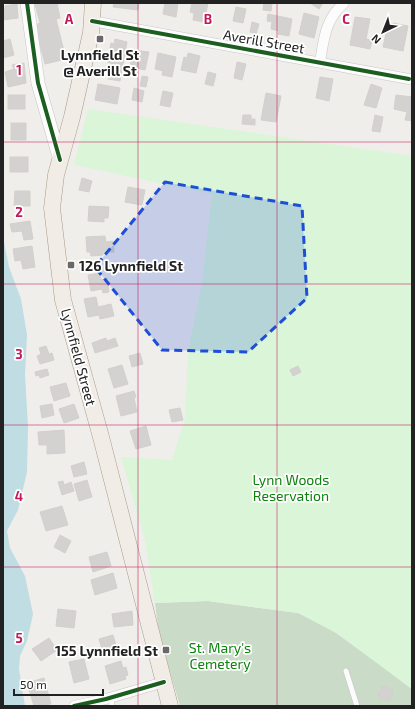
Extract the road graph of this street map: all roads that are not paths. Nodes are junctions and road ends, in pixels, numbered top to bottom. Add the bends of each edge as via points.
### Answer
1 (27, 3) edge
2 (93, 3) edge
3 (344, 3) edge
4 (92, 21) junction
5 (320, 62) junction
6 (409, 79) dead end
7 (60, 160) junction
8 (346, 671) dead end
9 (164, 682) junction
10 (111, 702) edge
11 (74, 706) edge
12 (170, 706) edge
13 (357, 706) edge

1 - 7 street via 38,83
2 - 4 main road, Lynnfield Street
3 - 5 street via 328,23
4 - 5 street, Averill Street
4 - 7 main road, Lynnfield Street
5 - 6 street, Averill Street
7 - 9 main road, Lynnfield Street via 52,208 63,300
8 - 13 lane
9 - 10 street
9 - 12 main road, Lynnfield Street
10 - 11 street

